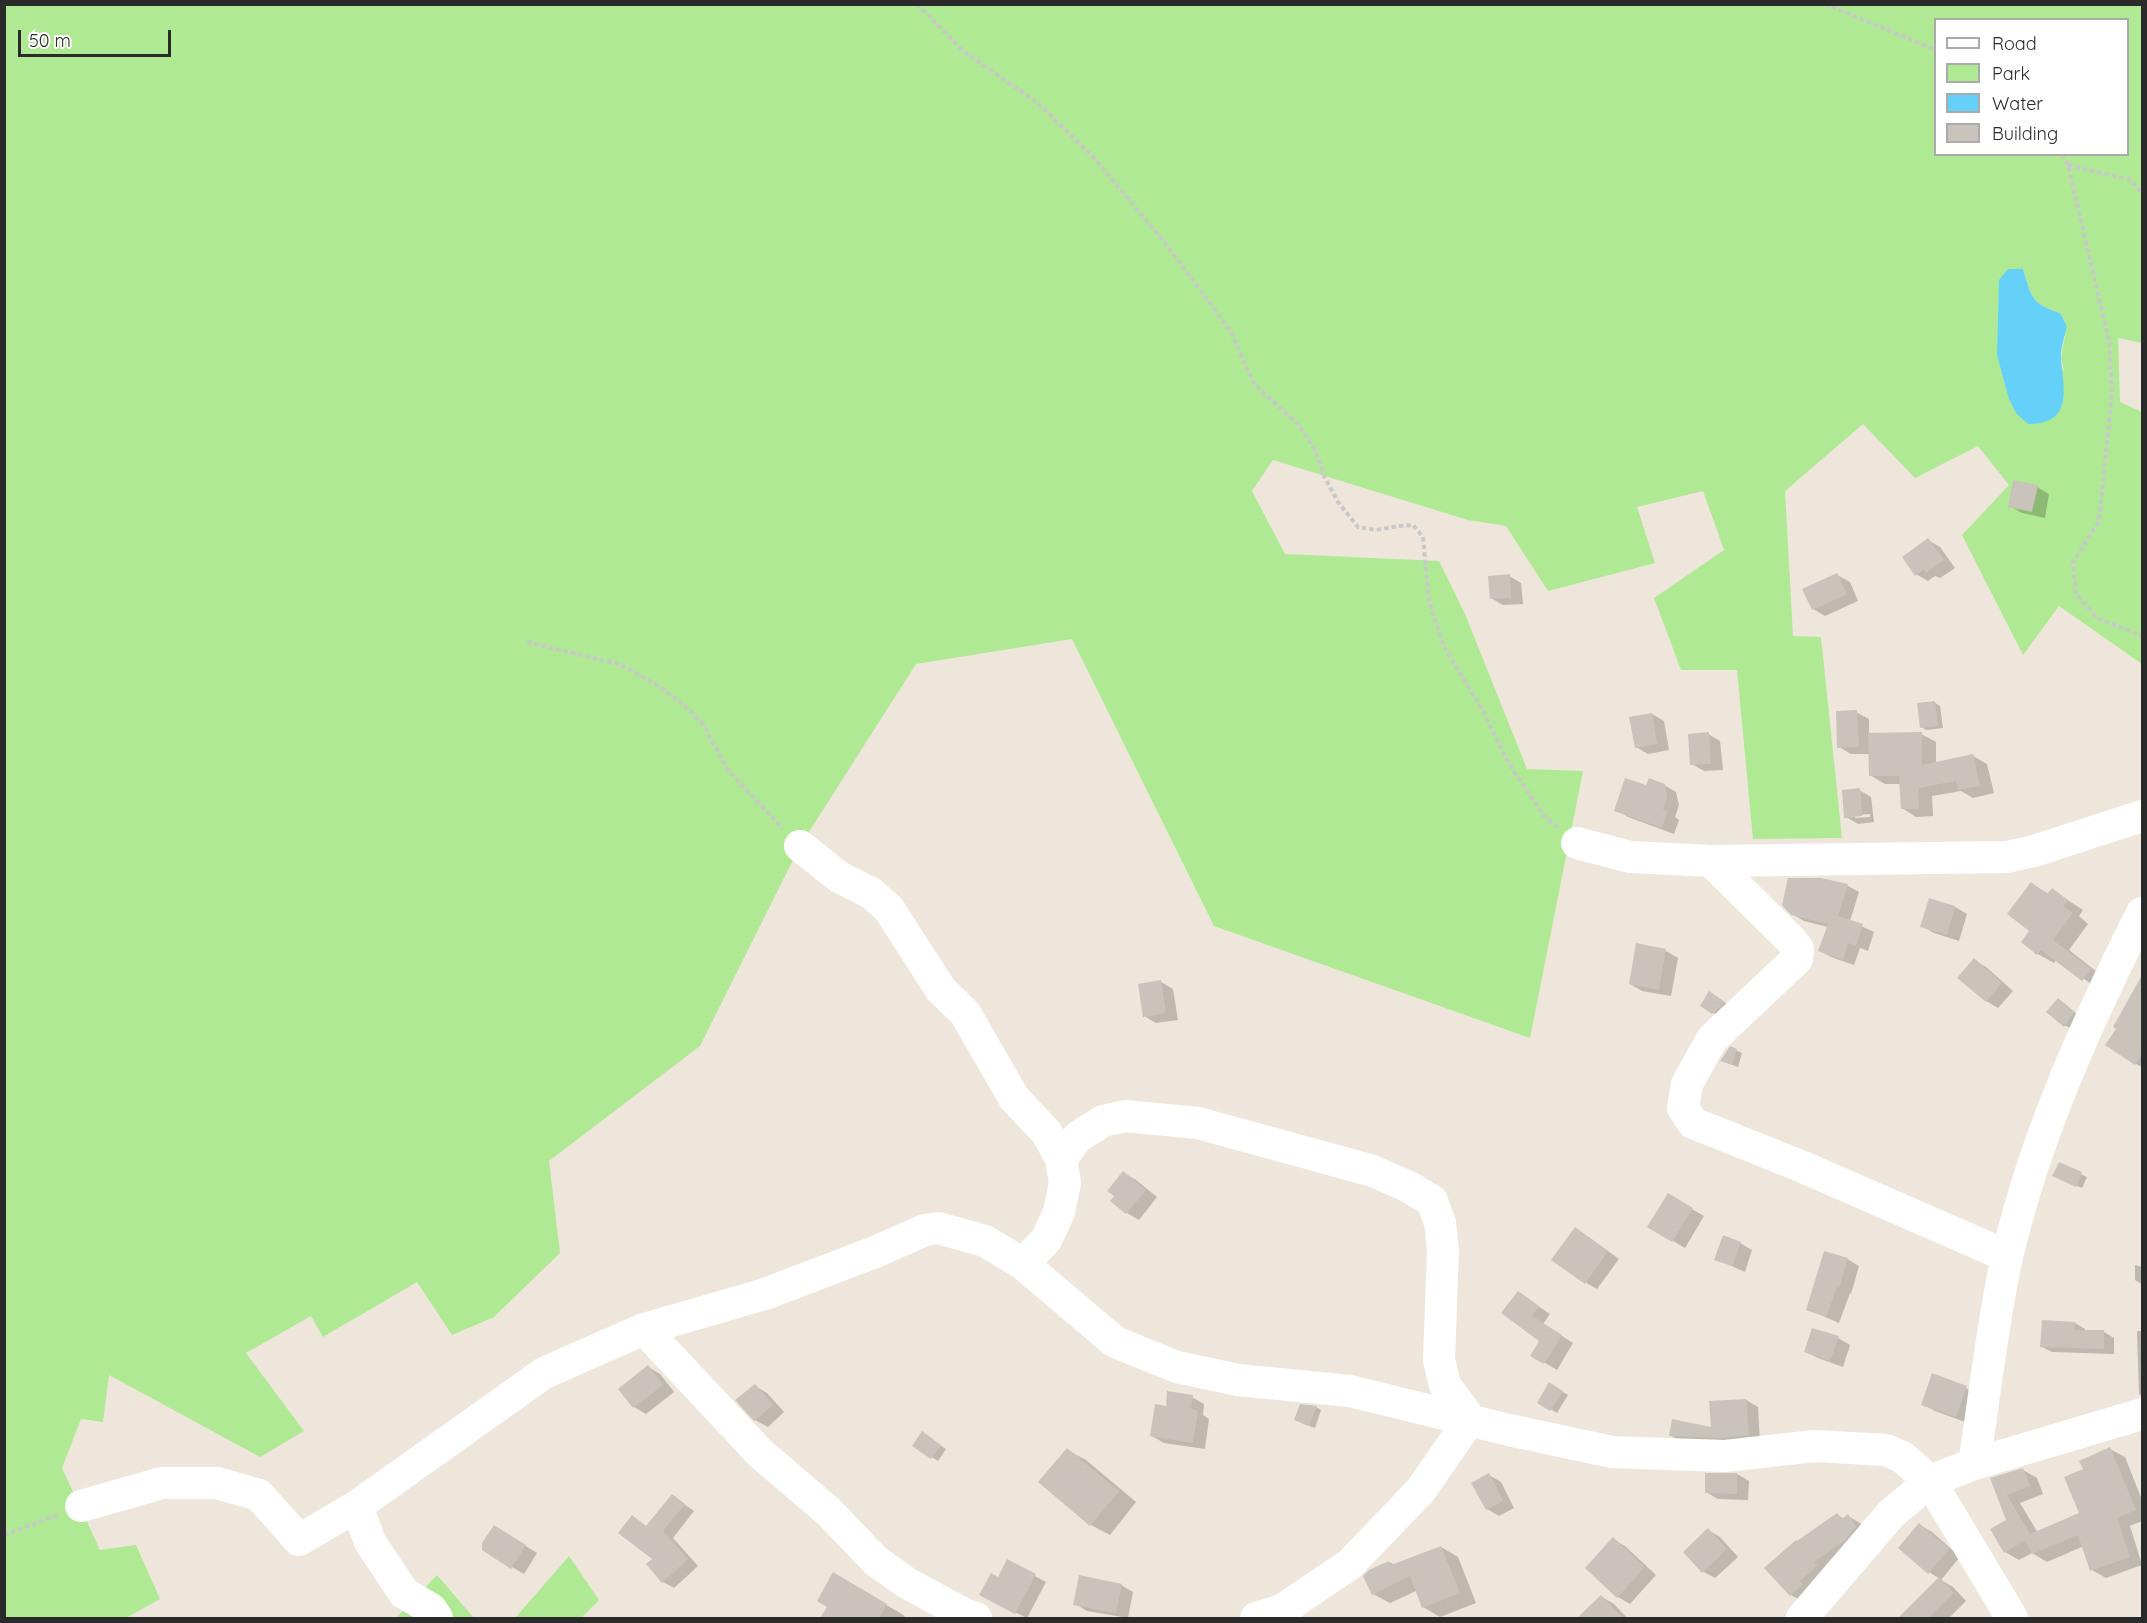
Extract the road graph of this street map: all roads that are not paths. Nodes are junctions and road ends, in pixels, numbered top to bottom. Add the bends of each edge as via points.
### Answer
1 (2142, 816) edge
2 (1577, 843) road end
3 (800, 846) road end
4 (1711, 861) junction
5 (2142, 913) edge
6 (1061, 1159) junction
7 (2007, 1256) junction
8 (1023, 1264) junction
9 (644, 1329) junction
10 (2142, 1413) edge
11 (1470, 1419) junction
12 (1974, 1464) junction
13 (1930, 1481) junction
14 (81, 1506) road end
15 (357, 1506) junction
16 (1275, 1616) edge
17 (437, 1618) edge
18 (976, 1618) edge
19 (1802, 1618) edge
20 (2012, 1618) edge

1 - 4 street via 2007,857
2 - 4 street via 1630,857
3 - 6 street via 889,909 941,990 965,1013 1014,1098 1047,1133
4 - 7 street via 1798,949 1797,958 1712,1039 1687,1084 1683,1108 1693,1124
5 - 7 street via 2066,1078 2039,1148
6 - 8 street via 1065,1183 1059,1212 1047,1240
6 - 11 street via 1078,1137 1103,1121 1125,1116 1198,1123 1373,1171 1432,1201 1443,1250 1438,1360 1445,1385
7 - 12 street
8 - 9 street via 985,1241 938,1228 925,1230 765,1294
8 - 11 street via 1115,1342 1177,1367 1238,1380 1350,1392
9 - 15 street via 544,1373
9 - 18 street via 760,1453 829,1512 876,1561 907,1583
10 - 12 street
11 - 13 street via 1612,1452 1725,1456 1815,1446 1886,1450 1902,1457
11 - 16 street via 1421,1490 1350,1564
12 - 13 street
13 - 19 street via 1891,1514
13 - 20 street
14 - 15 street via 162,1483 217,1484 259,1495 299,1540
15 - 17 street via 370,1542 404,1593 431,1609

